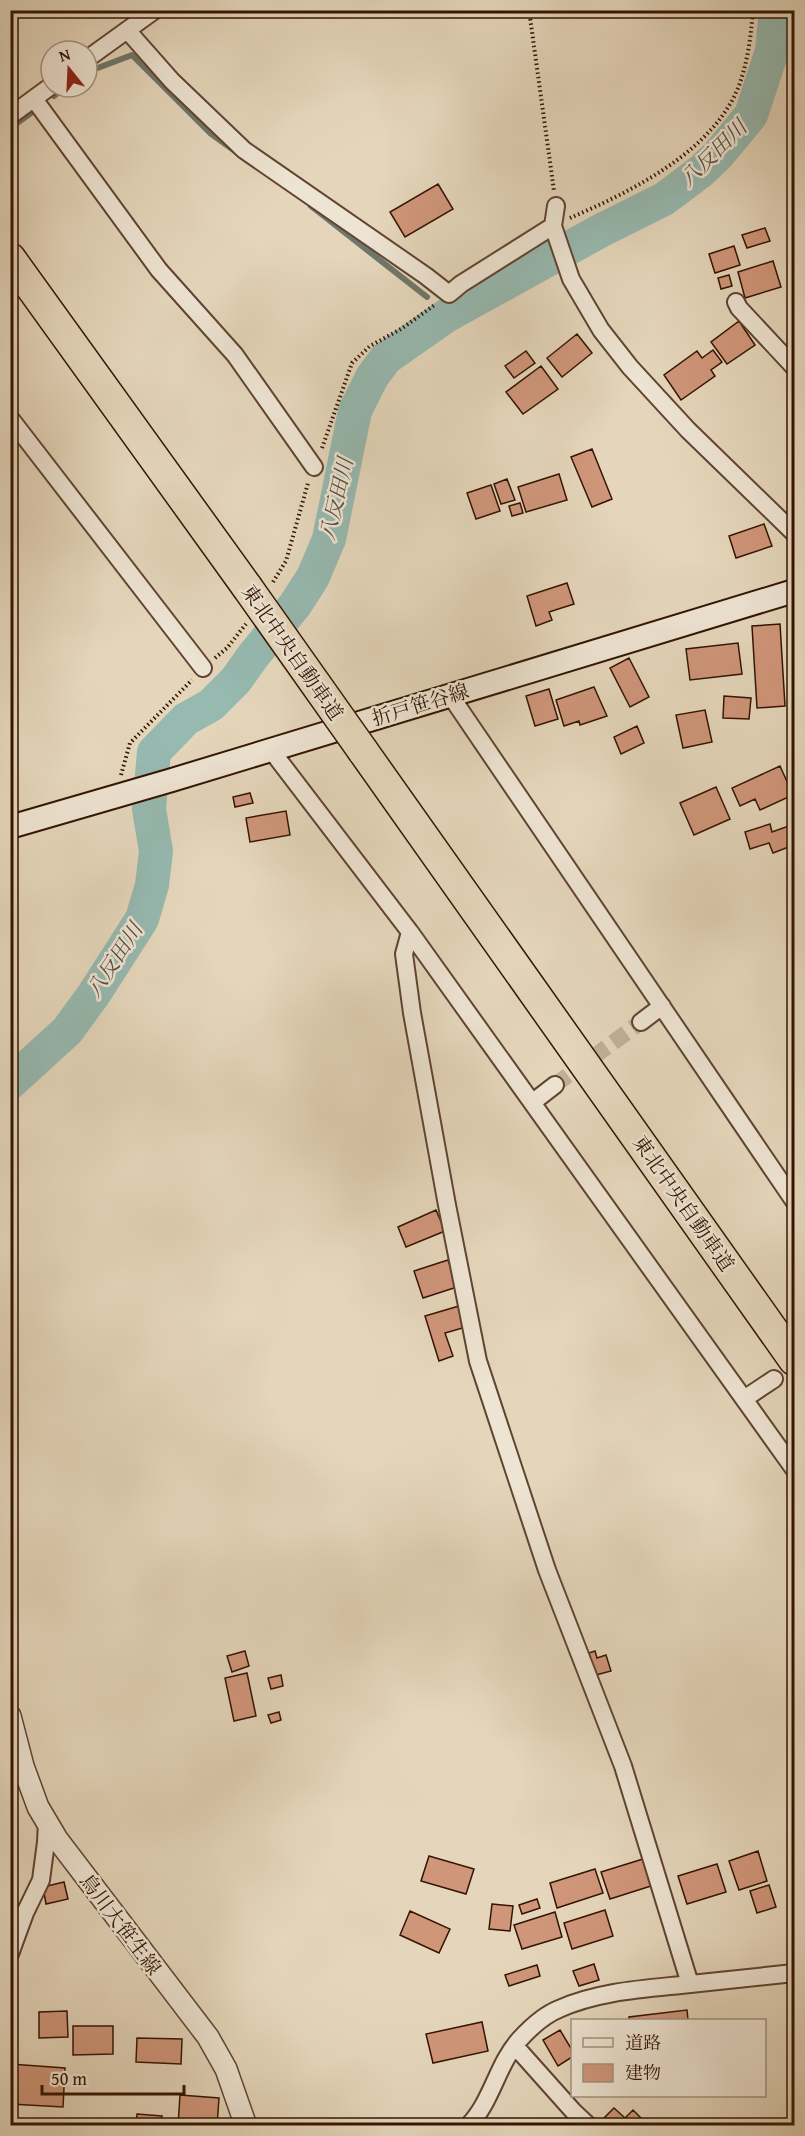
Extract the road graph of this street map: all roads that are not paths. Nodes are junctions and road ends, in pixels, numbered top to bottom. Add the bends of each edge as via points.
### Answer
1 (155, 10) edge
2 (127, 30) junction
3 (99, 50) edge
4 (39, 95) edge
5 (34, 99) junction
6 (10, 116) edge
7 (556, 206) road end
8 (555, 231) junction
9 (11, 247) edge
10 (10, 291) edge
11 (736, 302) dead end
12 (795, 367) edge
13 (10, 418) edge
14 (149, 451) junction
15 (314, 467) road end
16 (795, 533) edge
17 (795, 591) edge
18 (203, 668) road end
19 (450, 695) junction
20 (271, 750) junction
21 (10, 827) edge
22 (410, 932) junction
23 (662, 1006) junction
24 (641, 1022) tunnel mouth
25 (573, 1047) junction
26 (555, 1085) tunnel mouth
27 (533, 1102) junction
28 (795, 1201) edge
29 (795, 1336) edge
30 (784, 1370) edge
31 (744, 1399) junction
32 (795, 1469) edge
33 (10, 1716) edge
34 (46, 1822) junction
35 (16, 1926) edge
36 (10, 1954) edge
37 (795, 1973) edge
38 (690, 1984) junction
39 (515, 2046) junction
40 (246, 2126) edge
41 (468, 2126) edge
42 (589, 2126) edge

1 - 2 street
2 - 3 street
2 - 8 street via 172,81 244,150 449,294
4 - 5 street
5 - 6 street
5 - 15 street via 159,270 235,356
7 - 8 street
8 - 16 street via 571,279 601,330 630,367 688,430
9 - 14 highway, 東北中央自動車道
10 - 14 highway
11 - 12 street
13 - 18 street
14 - 25 highway, 東北中央自動車道, bridge via 257,589 363,751
17 - 19 main road, 折戸笹谷線
19 - 20 main road, 折戸笹谷線
19 - 23 street
20 - 21 main road, 折戸笹谷線
20 - 22 street
22 - 27 street
22 - 38 street via 404,954 412,1013 478,1361 547,1570 623,1766
23 - 24 street
23 - 28 street
25 - 29 highway, 東北中央自動車道
25 - 30 highway, 東北中央自動車道
26 - 27 street
27 - 31 street
30 - 31 street
31 - 32 street
33 - 34 street, 鳥川大笹生線 via 23,1766
34 - 35 street via 41,1880
34 - 40 street, 鳥川大笹生線 via 208,2037 226,2069
35 - 36 street
37 - 38 street
38 - 39 street via 636,1989 559,2009 538,2021
39 - 41 street
39 - 42 street

